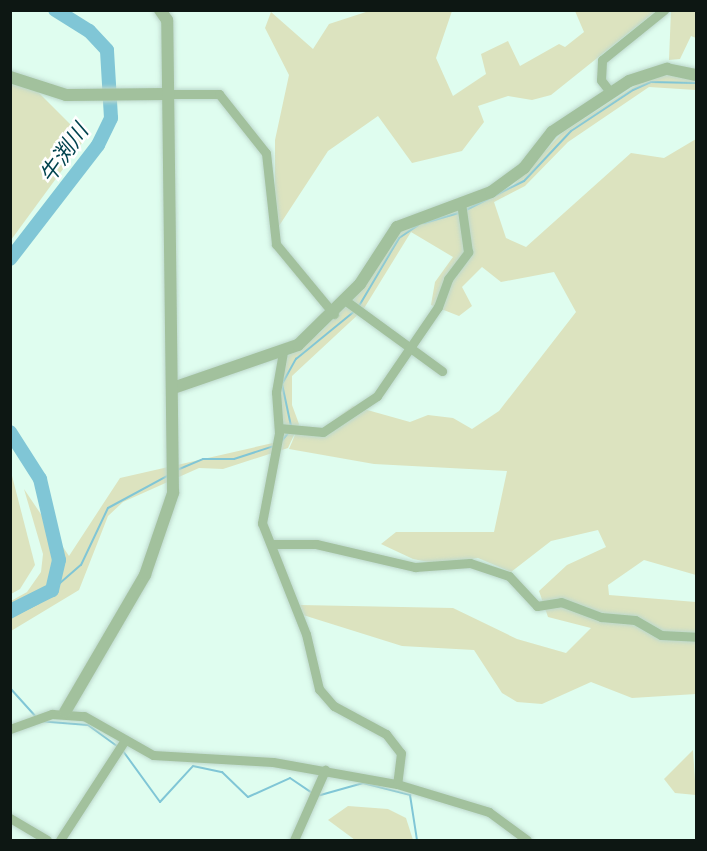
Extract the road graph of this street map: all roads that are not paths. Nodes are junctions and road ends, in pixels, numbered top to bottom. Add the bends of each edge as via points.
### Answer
1 (664, 10) edge
2 (164, 14) edge
3 (696, 75) edge
4 (10, 76) edge
5 (611, 93) junction
6 (167, 94) junction
7 (461, 203) junction
8 (346, 301) junction
9 (334, 314) junction
10 (411, 348) junction
11 (283, 352) junction
12 (442, 371) dead end
13 (173, 388) junction
14 (279, 428) junction
15 (272, 544) junction
16 (696, 637) edge
17 (66, 712) junction
18 (10, 729) edge
19 (125, 740) junction
20 (325, 770) junction
21 (397, 784) junction
22 (10, 818) edge
23 (47, 840) edge
24 (60, 840) edge
25 (294, 840) edge
26 (527, 840) edge

1 - 5 street via 602,60 602,80
2 - 6 street
3 - 5 street via 648,73
4 - 6 street via 50,92 104,98
5 - 7 street via 552,132 517,175
6 - 9 street via 219,94 266,153 276,244
6 - 13 street
7 - 8 street via 397,226
7 - 10 street via 468,252
8 - 9 street
8 - 10 street
9 - 11 street
10 - 12 street
10 - 14 street via 377,396 323,432
11 - 13 street
11 - 14 street via 276,392
13 - 17 street via 173,493 163,535
14 - 15 street via 262,523
15 - 16 street via 316,544 416,567 470,563 509,576 537,606 561,602 601,617 635,620 661,635
15 - 21 street via 306,634 319,688 334,706 386,734 401,753
17 - 18 street
17 - 19 street via 101,722
19 - 20 street via 163,758
19 - 24 street
20 - 21 street
20 - 25 street
21 - 26 street via 489,812
22 - 23 street

